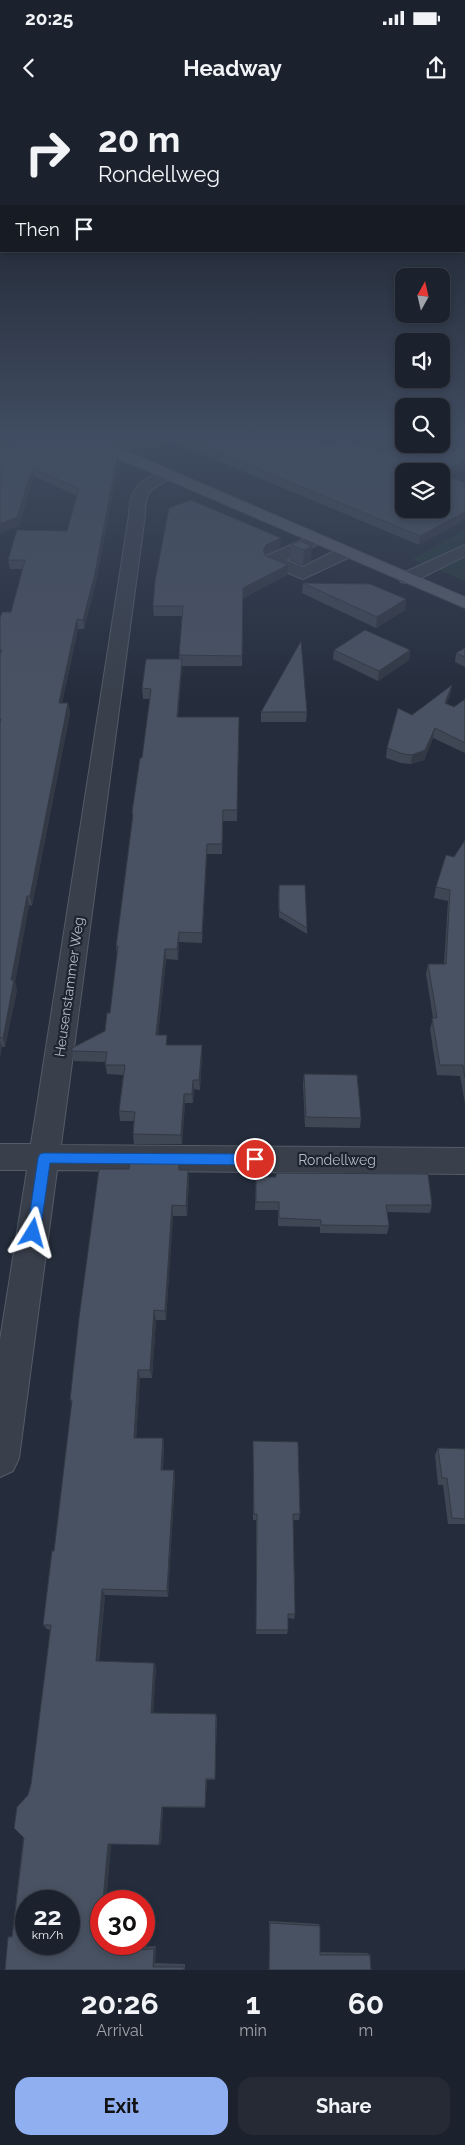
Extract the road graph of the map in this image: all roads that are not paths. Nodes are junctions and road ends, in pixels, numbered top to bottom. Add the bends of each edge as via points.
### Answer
1 (142, 525) edge
2 (286, 525) edge
3 (316, 538) junction
4 (465, 550) edge
5 (346, 552) junction
6 (407, 578) junction
7 (465, 603) edge
8 (0, 1157) edge
9 (44, 1158) junction
10 (465, 1160) edge
11 (0, 1458) edge

1 - 9 street, Heusenstammer Weg
2 - 3 main road
3 - 5 main road
3 - 5 street via 285,554 316,567
4 - 6 street
5 - 6 main road
6 - 7 main road
8 - 9 street, Rondellweg
9 - 10 street, Rondellweg
9 - 11 street, Heusenstammer Weg

